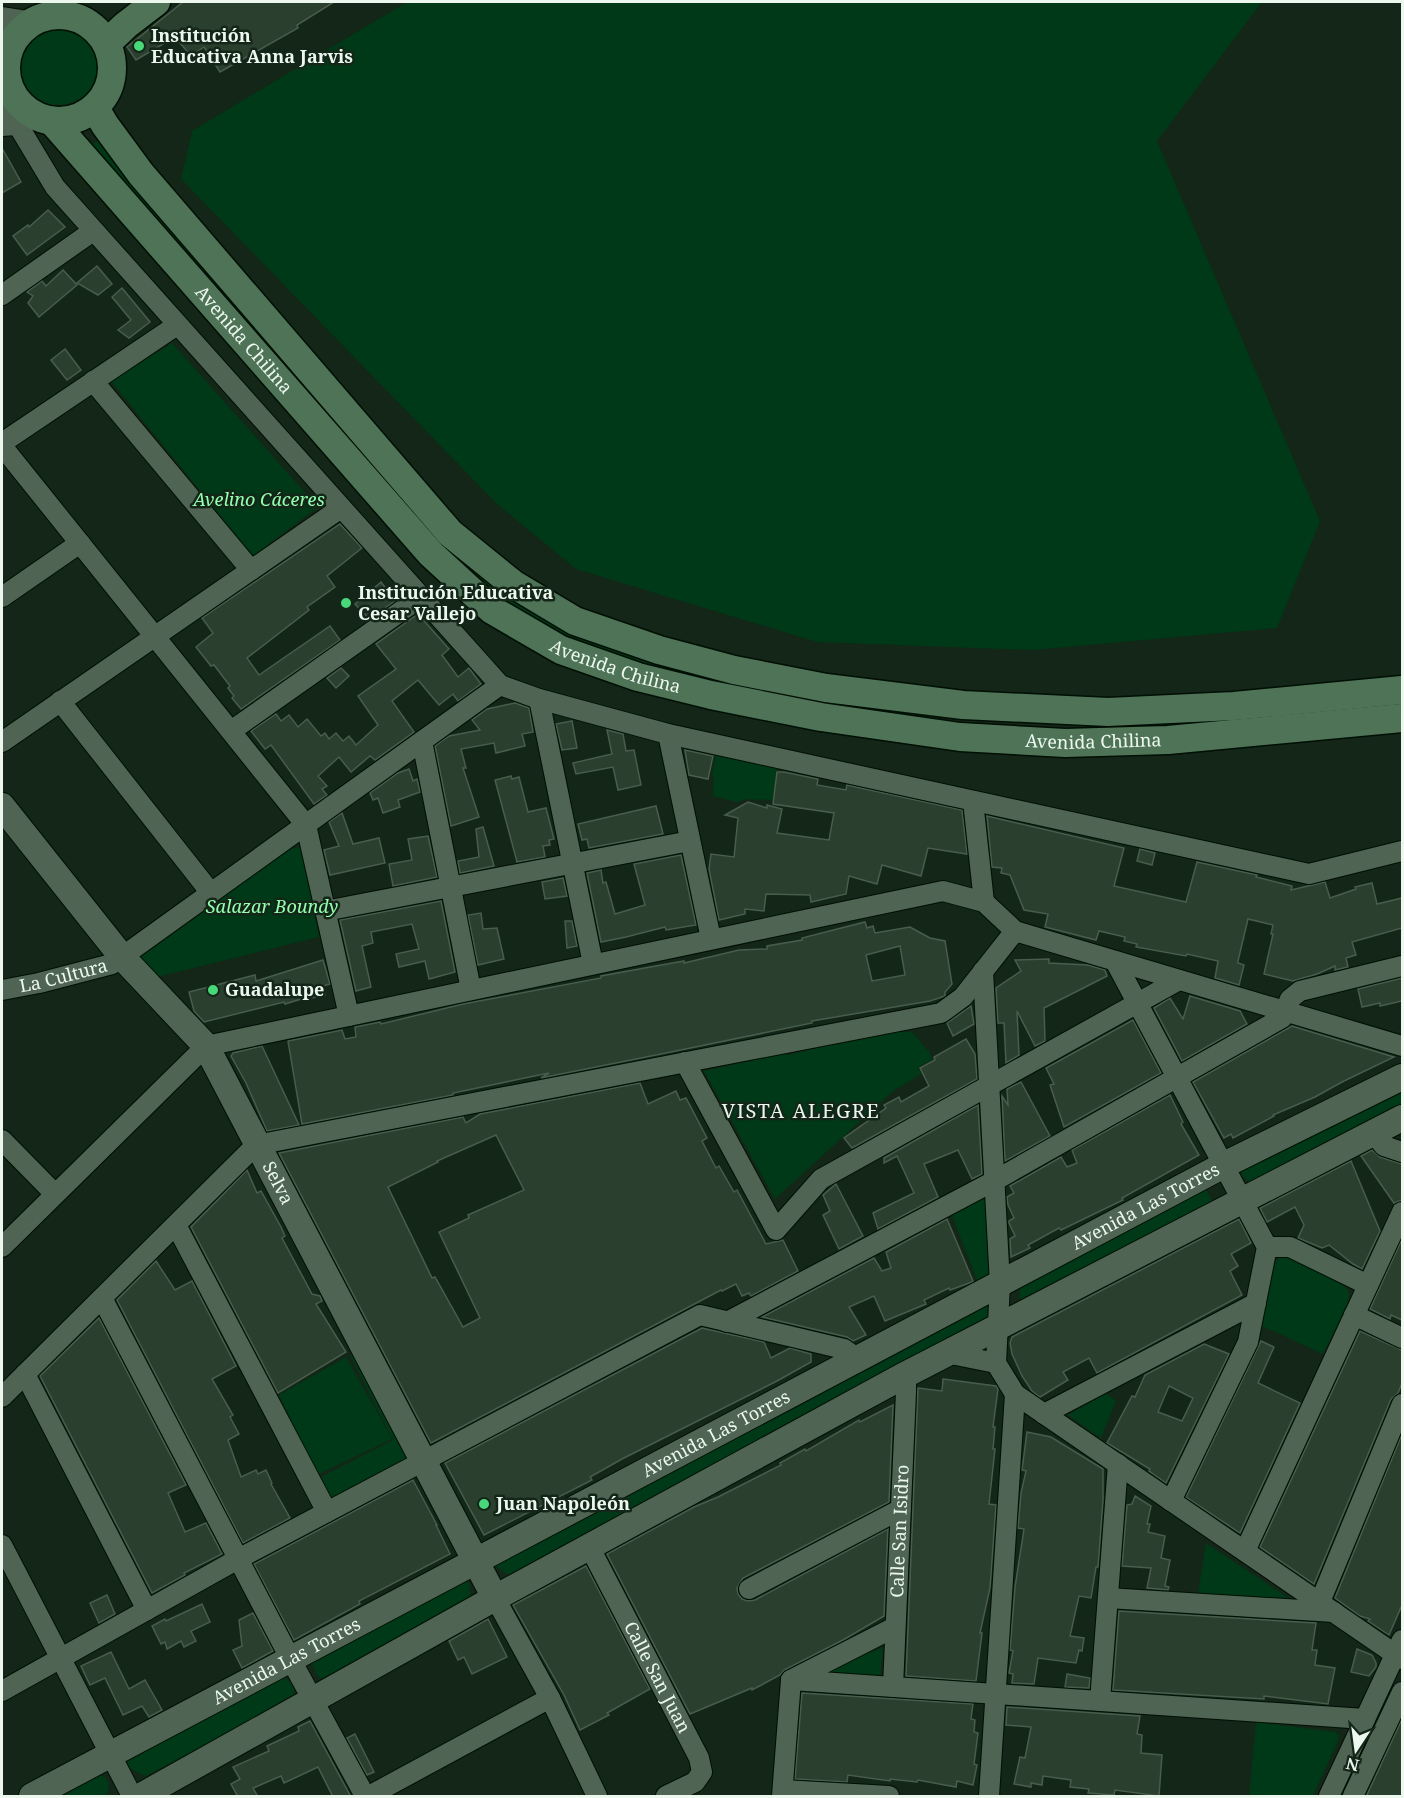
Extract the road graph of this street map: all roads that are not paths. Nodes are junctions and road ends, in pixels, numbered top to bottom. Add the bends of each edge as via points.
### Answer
1 (126, 2) edge
2 (156, 2) edge
3 (15, 22) edge
4 (86, 22) junction
5 (107, 43) junction
6 (6, 45) edge
7 (4, 90) edge
8 (95, 108) junction
9 (25, 120) edge
10 (93, 231) junction
11 (2, 295) edge
12 (177, 325) junction
13 (93, 381) junction
14 (2, 444) edge
15 (341, 508) junction
16 (80, 543) junction
17 (251, 570) junction
18 (2, 597) edge
19 (421, 597) junction
20 (155, 636) junction
21 (1402, 673) edge
22 (500, 685) junction
23 (1402, 690) edge
24 (539, 699) junction
25 (60, 701) junction
26 (1234, 706) junction
27 (1402, 718) edge
28 (231, 731) junction
29 (668, 734) junction
30 (422, 741) junction
31 (2, 742) edge
32 (973, 801) junction
33 (2, 806) edge
34 (306, 825) junction
35 (690, 841) junction
36 (1402, 851) edge
37 (572, 864) junction
38 (451, 887) junction
39 (211, 893) junction
40 (984, 902) junction
41 (325, 911) junction
42 (1015, 931) junction
43 (711, 939) junction
44 (122, 957) junction
45 (1115, 961) junction
46 (593, 964) junction
47 (1402, 966) edge
48 (983, 971) junction
49 (1179, 980) junction
50 (3, 987) edge
51 (471, 990) junction
52 (1138, 1004) junction
53 (1287, 1011) junction
54 (350, 1016) junction
55 (206, 1046) junction
56 (1402, 1046) edge
57 (685, 1062) junction
58 (1402, 1077) edge
59 (1177, 1078) junction
60 (989, 1087) junction
61 (1402, 1118) edge
62 (1373, 1132) junction
63 (2, 1140) edge
64 (256, 1145) junction
65 (1402, 1152) edge
66 (1224, 1164) junction
67 (994, 1181) junction
68 (55, 1194) junction
69 (1242, 1201) junction
70 (1402, 1212) edge
71 (176, 1224) junction
72 (2, 1247) edge
73 (1267, 1247) junction
74 (1000, 1284) junction
75 (1368, 1285) junction
76 (102, 1298) junction
77 (1256, 1303) junction
78 (1354, 1315) junction
79 (727, 1322) junction
80 (997, 1326) junction
81 (1402, 1338) edge
82 (946, 1353) junction
83 (857, 1358) junction
84 (996, 1363) junction
85 (25, 1374) junction
86 (903, 1376) junction
87 (1015, 1394) junction
88 (2, 1397) edge
89 (1402, 1404) edge
90 (1044, 1414) junction
91 (423, 1461) junction
92 (1118, 1464) junction
93 (1171, 1501) junction
94 (901, 1509) junction
95 (327, 1512) junction
96 (2, 1545) edge
97 (589, 1546) junction
98 (1245, 1551) junction
99 (238, 1559) junction
100 (475, 1562) junction
101 (749, 1589) dead end
102 (495, 1598) junction
103 (1108, 1598) junction
104 (1327, 1607) junction
105 (147, 1610) junction
106 (896, 1627) junction
107 (1401, 1651) edge
108 (60, 1658) junction
109 (291, 1660) junction
110 (790, 1680) junction
111 (893, 1687) junction
112 (2, 1691) edge
113 (1402, 1692) edge
114 (996, 1694) junction
115 (550, 1698) junction
116 (313, 1700) junction
117 (1100, 1701) junction
118 (1365, 1719) junction
119 (111, 1756) junction
120 (782, 1793) edge
121 (593, 1795) edge
122 (32, 1797) edge
123 (132, 1797) edge
124 (141, 1797) edge
125 (365, 1797) edge
126 (369, 1797) edge
127 (666, 1797) edge
128 (889, 1797) edge
129 (989, 1797) edge
130 (1329, 1797) edge
131 (1353, 1797) edge

1 - 4 main road
2 - 5 main road
3 - 4 main road via 57,15
3 - 6 main road via 21,31
4 - 5 main road
5 - 8 main road via 112,77
6 - 7 main road
7 - 9 main road via 15,98
8 - 9 main road via 75,119
8 - 26 main road, Avenida Chilina via 141,174 450,533 513,584 575,621 734,670 849,691 963,705 1108,712
9 - 10 street via 55,187
9 - 27 main road, Avenida Chilina via 431,554 492,610 561,650 638,677 711,695 821,717 960,737 1065,743 1168,740
10 - 11 street
10 - 12 street
12 - 13 street
12 - 15 street
13 - 14 street
13 - 17 street
14 - 16 street
15 - 17 street
15 - 19 street
16 - 18 street
16 - 20 street
17 - 20 street
19 - 22 street
19 - 28 street
20 - 25 street
20 - 28 street
21 - 26 main road
22 - 24 street
22 - 30 street, La Cultura
23 - 26 main road, Avenida Chilina
24 - 29 street
24 - 37 street
25 - 31 street
25 - 39 street
28 - 34 street
29 - 32 street
29 - 35 street
30 - 34 street, La Cultura
30 - 38 street
32 - 36 street via 1309,874
32 - 40 street
33 - 44 street, Selva
34 - 39 street, La Cultura
34 - 41 street
35 - 37 street
35 - 43 street
37 - 38 street
37 - 46 street
38 - 41 street
38 - 51 street
39 - 44 street, La Cultura
40 - 42 street
40 - 43 street via 943,891
41 - 54 street
42 - 45 street
42 - 48 street
43 - 46 street
44 - 50 street, La Cultura via 112,964 39,983
44 - 55 street, Selva
45 - 49 street
45 - 52 street
46 - 51 street
47 - 53 street via 1300,992 1290,999
48 - 57 street via 963,997 941,1013
48 - 60 street
49 - 52 street
49 - 53 street
51 - 54 street
52 - 59 street
52 - 60 street
53 - 56 street
53 - 59 street via 1282,1018
54 - 55 street
55 - 64 street, Selva
55 - 68 street
57 - 60 street via 776,1230 821,1179
57 - 64 street
58 - 66 street, Avenida Las Torres
59 - 66 street
59 - 67 street
60 - 67 street
61 - 62 street, Avenida Las Torres
62 - 65 street via 1384,1146
62 - 69 street, Avenida Las Torres
63 - 68 street
64 - 71 street
64 - 91 street, Selva
66 - 69 street
66 - 74 street, Avenida Las Torres
67 - 74 street
67 - 79 street
68 - 72 street
69 - 73 street
69 - 80 street, Avenida Las Torres
70 - 75 street
71 - 76 street
71 - 95 street
73 - 75 street via 1290,1246
73 - 77 street
74 - 80 street
74 - 83 street, Avenida Las Torres
75 - 78 street
76 - 85 street
76 - 99 street
77 - 90 street
77 - 93 street via 1248,1342
78 - 81 street
78 - 98 street
79 - 83 street via 844,1349
79 - 91 street via 700,1315
80 - 82 street, Avenida Las Torres
80 - 84 street
82 - 84 street
82 - 86 street, Avenida Las Torres
83 - 100 street, Avenida Las Torres
84 - 87 street
85 - 88 street
85 - 105 street
86 - 94 street, Calle San Isidro via 906,1383
86 - 97 street, Avenida Las Torres
87 - 90 street
87 - 114 street
89 - 104 street
90 - 92 street
91 - 95 street
91 - 100 street, Selva
92 - 93 street
92 - 103 street
93 - 98 street
94 - 101 street
94 - 106 street, Calle San Isidro
95 - 99 street
96 - 108 street
97 - 102 street, Avenida Las Torres
97 - 127 street, Calle San Juan via 699,1758 702,1772 695,1782
98 - 104 street
99 - 105 street
99 - 109 street
100 - 102 street, Selva
100 - 109 street, Avenida Las Torres
102 - 115 street
102 - 116 street, Avenida Las Torres
103 - 104 street
103 - 117 street
104 - 107 street
105 - 108 street
106 - 110 street
106 - 111 street, Calle San Isidro
107 - 118 street
108 - 112 street
108 - 119 street
109 - 116 street
109 - 119 street, Avenida Las Torres
110 - 111 street
110 - 120 street
111 - 114 street
113 - 131 street
114 - 117 street
114 - 129 street
115 - 121 street
115 - 126 street
116 - 124 street, Avenida Las Torres
116 - 125 street
117 - 118 street
118 - 130 street
119 - 122 street, Avenida Las Torres
119 - 123 street
120 - 128 street

